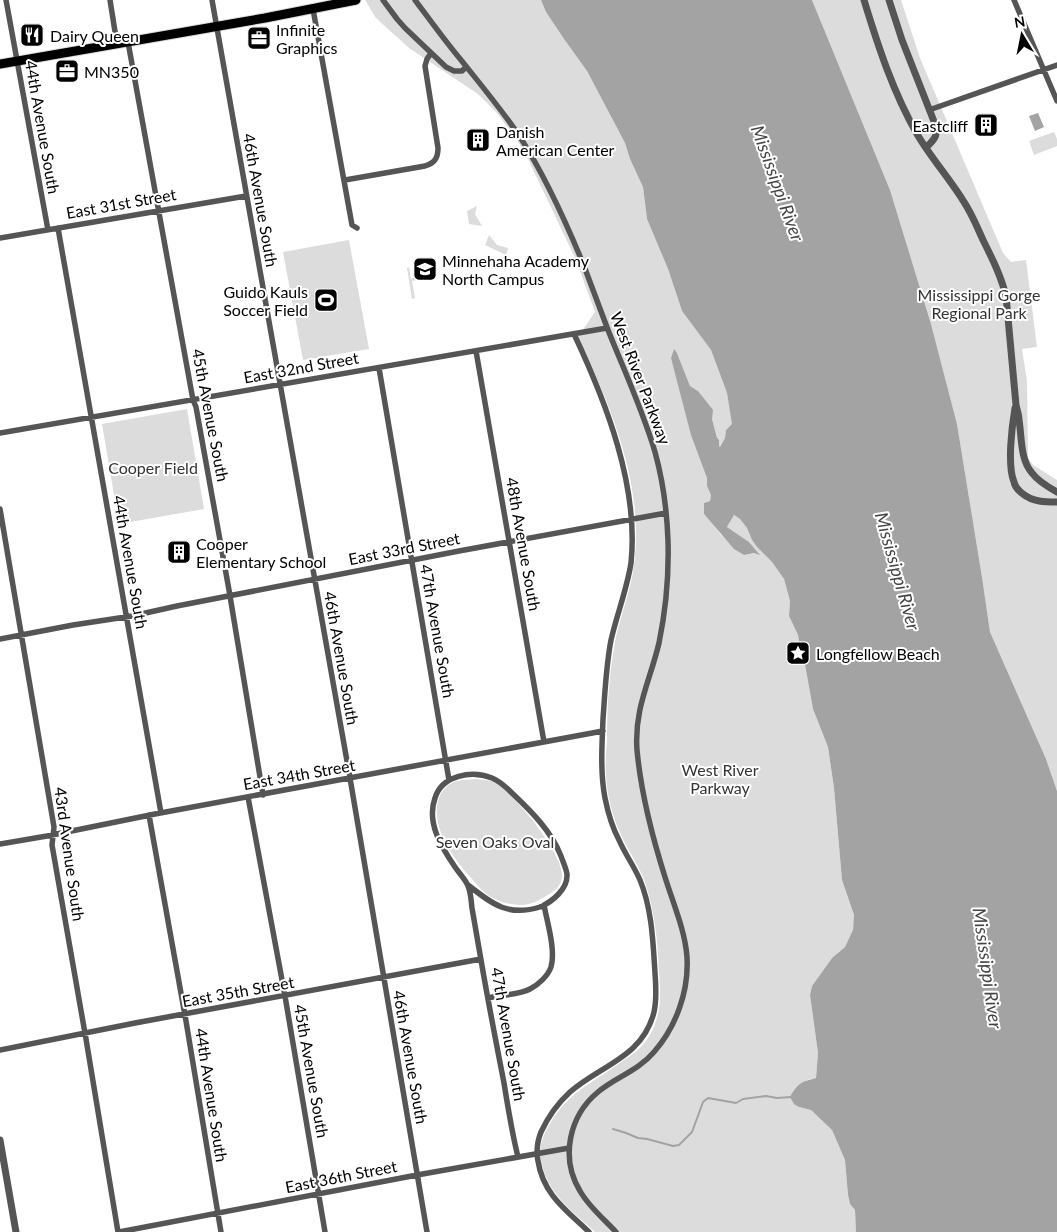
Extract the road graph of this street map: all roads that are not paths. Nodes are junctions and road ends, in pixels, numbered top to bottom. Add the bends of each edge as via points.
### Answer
1 (6, 0) edge
2 (110, 0) edge
3 (212, 0) edge
4 (356, 0) edge
5 (383, 0) edge
6 (415, 0) edge
7 (864, 0) edge
8 (888, 0) edge
9 (1014, 0) edge
10 (313, 9) junction
11 (216, 26) junction
12 (128, 42) junction
13 (118, 44) junction
14 (431, 52) junction
15 (17, 61) junction
16 (0, 64) edge
17 (1057, 65) edge
18 (466, 67) junction
19 (1044, 69) junction
20 (1057, 101) edge
21 (930, 110) junction
22 (926, 148) junction
23 (344, 180) junction
24 (246, 196) junction
25 (159, 210) junction
26 (58, 228) junction
27 (357, 228) dead end
28 (48, 230) junction
29 (0, 238) edge
30 (607, 328) junction
31 (574, 334) junction
32 (476, 351) junction
33 (379, 368) junction
34 (279, 385) junction
35 (193, 400) junction
36 (1016, 405) junction
37 (92, 418) junction
38 (0, 433) edge
39 (1057, 492) edge
40 (1057, 502) edge
41 (0, 509) edge
42 (666, 513) junction
43 (632, 519) junction
44 (509, 542) junction
45 (411, 560) junction
46 (314, 579) junction
47 (229, 597) junction
48 (126, 617) junction
49 (22, 635) junction
50 (0, 639) edge
51 (603, 731) junction
52 (544, 742) junction
53 (446, 760) junction
54 (350, 778) junction
55 (449, 780) junction
56 (263, 795) junction
57 (248, 797) junction
58 (161, 813) junction
59 (149, 815) junction
60 (54, 834) junction
61 (0, 844) edge
62 (468, 885) junction
63 (544, 905) junction
64 (481, 959) junction
65 (383, 977) junction
66 (285, 996) junction
67 (488, 998) junction
68 (184, 1014) junction
69 (85, 1033) junction
70 (0, 1050) edge
71 (0, 1140) edge
72 (569, 1148) junction
73 (536, 1154) junction
74 (518, 1157) junction
75 (417, 1175) junction
76 (319, 1194) junction
77 (218, 1213) junction
78 (16, 1232) edge
79 (119, 1232) edge
80 (221, 1232) edge
81 (325, 1232) edge
82 (427, 1232) edge
83 (588, 1232) edge
84 (616, 1232) edge

1 - 15 street, 44th Avenue South
2 - 13 street
3 - 11 street, 46th Avenue South
4 - 10 main road
5 - 14 street via 397,19
6 - 18 street, West River Parkway
7 - 22 street via 892,82
8 - 21 street
9 - 19 street
10 - 11 main road
10 - 23 street
11 - 12 main road
11 - 24 street, 46th Avenue South
12 - 13 main road
12 - 25 street, 45th Avenue South
13 - 15 main road
14 - 18 street via 454,71 462,71
14 - 23 street via 425,66 438,148 435,161 425,166
15 - 16 main road
15 - 28 street, 44th Avenue South
17 - 19 street
18 - 30 street, West River Parkway via 518,134 543,177 583,263
19 - 20 street
19 - 21 street
21 - 22 street via 937,132
22 - 36 street via 964,202 1002,283
23 - 27 street via 352,225
24 - 25 street, East 31st Street
24 - 34 street, 46th Avenue South
25 - 26 street, East 31st Street
25 - 35 street, 45th Avenue South
26 - 28 street, East 31st Street
26 - 37 street, 44th Avenue South
28 - 29 street, East 31st Street
30 - 31 street, East 32nd Street
30 - 42 street, West River Parkway via 655,452
31 - 32 street, East 32nd Street
31 - 43 street via 603,402 621,456
32 - 33 street, East 32nd Street
32 - 44 street, 48th Avenue South
33 - 34 street, East 32nd Street
33 - 45 street, 47th Avenue South
34 - 35 street, East 32nd Street
34 - 46 street, 46th Avenue South
35 - 37 street, East 32nd Street
35 - 47 street, 45th Avenue South
36 - 39 street via 1025,462 1032,474
36 - 40 street via 1011,446 1013,481 1024,496 1036,501
37 - 38 street, East 32nd Street
37 - 48 street, 44th Avenue South
41 - 49 street, 43rd Avenue South
42 - 43 street, East 33rd Street
42 - 72 street, West River Parkway via 667,593 658,644 640,707 636,739 647,811 683,937 685,987 678,1013 659,1046 638,1067 589,1100 573,1127
43 - 44 street, East 33rd Street
43 - 51 street via 630,564 606,677
44 - 45 street, East 33rd Street
44 - 52 street, 48th Avenue South
45 - 46 street, East 33rd Street
45 - 53 street, 47th Avenue South
46 - 47 street, East 33rd Street
46 - 54 street, 46th Avenue South
47 - 48 street, East 33rd Street
47 - 56 street, 45th Avenue South
48 - 49 street, East 33rd Street
48 - 58 street, 44th Avenue South
49 - 50 street, East 33rd Street
49 - 60 street, 43rd Avenue South
51 - 52 street, East 34th Street
51 - 73 street via 605,798 618,840 640,882 647,904 652,926 656,1000 652,1020 643,1038 558,1105 547,1120
52 - 53 street, East 34th Street
53 - 54 street, East 34th Street
53 - 55 street, 47th Avenue South
54 - 56 street, East 34th Street
54 - 65 street, 46th Avenue South
55 - 62 street via 436,795 433,820 441,846
55 - 63 street via 476,775 494,778 522,802 549,833 567,876 564,887
56 - 57 street, East 34th Street
57 - 58 street, East 34th Street
57 - 66 street, 45th Avenue South
58 - 59 street, East 34th Street
59 - 60 street, East 34th Street
59 - 68 street, 44th Avenue South
60 - 61 street, East 34th Street
60 - 69 street, 43rd Avenue South via 52,845
62 - 63 street via 503,908 525,910
62 - 64 street, 47th Avenue South
63 - 67 street via 552,946 551,967 547,975 529,989
64 - 65 street, East 35th Street
64 - 67 street, 47th Avenue South
65 - 66 street, East 35th Street
65 - 75 street, 46th Avenue South
66 - 68 street, East 35th Street
66 - 76 street, 45th Avenue South
67 - 74 street, 47th Avenue South
68 - 69 street, East 35th Street
68 - 77 street, 44th Avenue South
69 - 70 street, East 35th Street
69 - 79 street, 43rd Avenue South
71 - 78 street
72 - 73 street, East 36th Street
72 - 84 street, West River Parkway via 578,1190
73 - 74 street, East 36th Street
73 - 83 street via 543,1181 550,1193
74 - 75 street, East 36th Street
75 - 76 street, East 36th Street
75 - 82 street, 46th Avenue South
76 - 77 street, East 36th Street
76 - 81 street, 45th Avenue South
77 - 79 street, East 36th Street
77 - 80 street, 44th Avenue South

